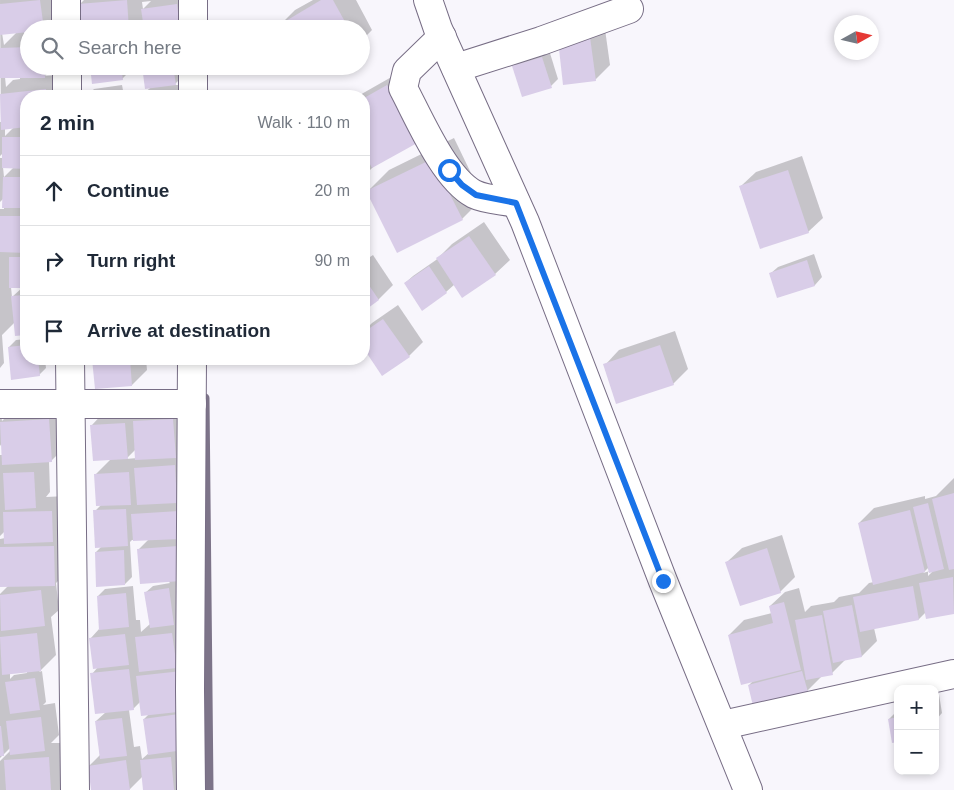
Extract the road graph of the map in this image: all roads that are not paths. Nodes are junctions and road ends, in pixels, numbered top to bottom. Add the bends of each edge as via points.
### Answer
1 (66, 0) edge
2 (193, 0) edge
3 (428, 0) edge
4 (630, 9) dead end
5 (66, 20) edge
6 (193, 20) edge
7 (442, 37) junction
8 (456, 68) junction
9 (67, 75) edge
10 (192, 75) edge
11 (67, 90) edge
12 (192, 90) edge
13 (516, 203) junction
14 (70, 365) edge
15 (192, 365) edge
16 (0, 404) edge
17 (70, 404) junction
18 (192, 404) junction
19 (954, 674) edge
20 (723, 724) junction
21 (75, 790) edge
22 (191, 790) edge
23 (748, 790) edge

1 - 5 street
2 - 6 street
3 - 7 street
4 - 8 street
7 - 8 street
7 - 13 street via 407,71 403,88 433,146 462,185 476,195
8 - 13 street
9 - 11 street
10 - 12 street
13 - 20 street via 663,581
14 - 17 street
15 - 18 street
16 - 17 street
17 - 18 street
17 - 21 street
18 - 22 street
19 - 20 street
20 - 23 street

